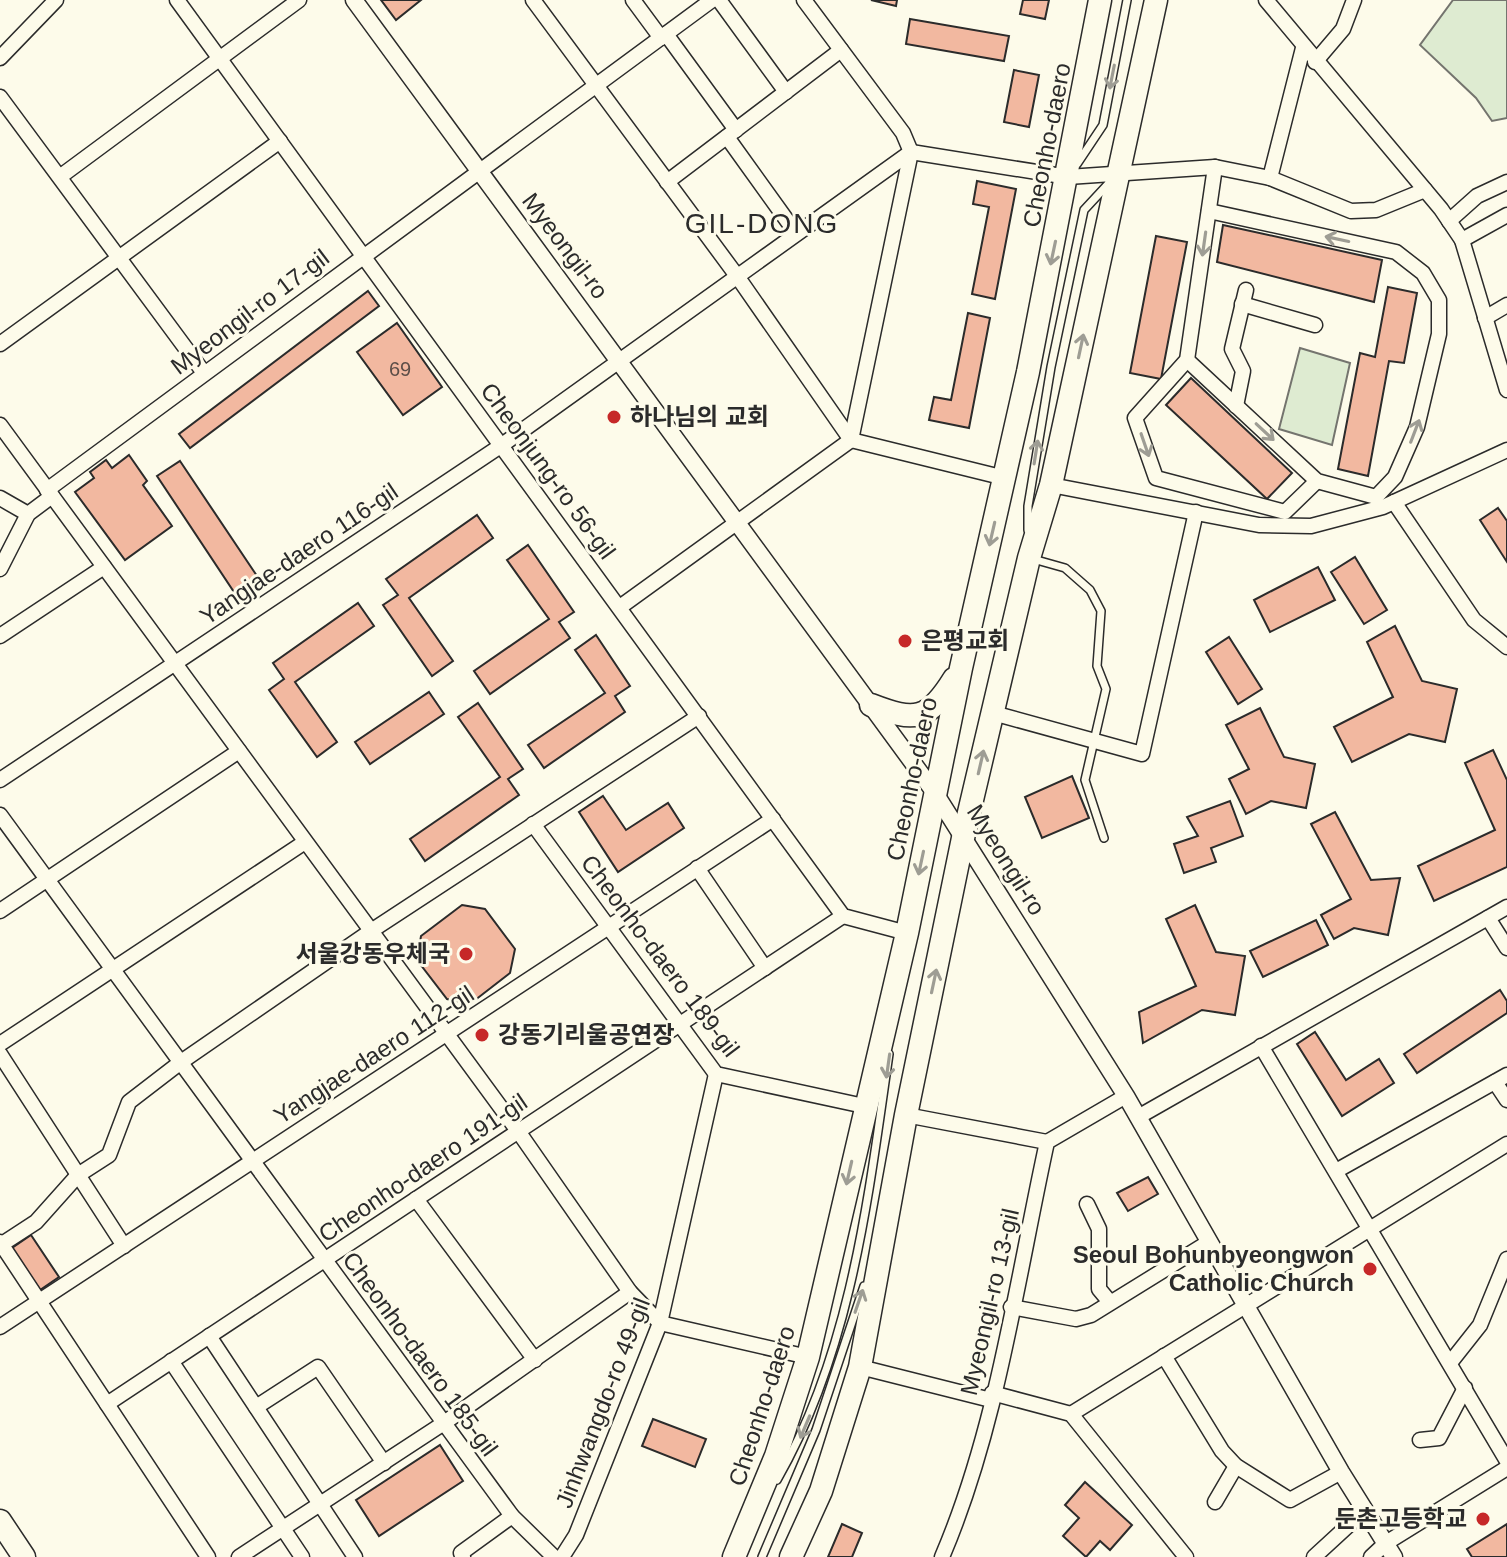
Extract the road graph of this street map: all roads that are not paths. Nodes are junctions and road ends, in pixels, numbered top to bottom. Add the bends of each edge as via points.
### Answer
1 (56, 0) edge
2 (177, 0) edge
3 (299, 0) edge
4 (354, 0) edge
5 (533, 0) edge
6 (633, 0) edge
7 (712, 0) edge
8 (719, 0) edge
9 (804, 0) edge
10 (1100, 0) edge
11 (1127, 0) edge
12 (1156, 0) edge
13 (1266, 0) edge
14 (1354, 0) edge
15 (663, 36) junction
16 (1303, 48) junction
17 (841, 50) junction
18 (219, 57) junction
19 (0, 58) edge
20 (1315, 62) junction
21 (596, 86) junction
22 (786, 92) junction
23 (0, 97) edge
24 (732, 133) junction
25 (280, 141) junction
26 (911, 152) junction
27 (1215, 167) junction
28 (478, 170) junction
29 (1117, 175) junction
30 (61, 176) junction
31 (1068, 177) junction
32 (1270, 178) junction
33 (667, 182) junction
34 (1507, 182) edge
35 (1425, 190) junction
36 (1209, 211) junction
37 (1507, 215) edge
38 (1449, 221) junction
39 (796, 233) junction
40 (1462, 240) junction
41 (363, 255) junction
42 (121, 258) junction
43 (737, 276) junction
44 (1507, 305) edge
45 (1485, 318) junction
46 (1315, 325) dead end
47 (0, 344) edge
48 (619, 360) junction
49 (1187, 360) junction
50 (204, 373) junction
51 (1507, 390) edge
52 (1236, 406) junction
53 (0, 426) edge
54 (851, 440) junction
55 (502, 445) junction
56 (1507, 450) edge
57 (1005, 478) junction
58 (1317, 481) junction
59 (1051, 485) junction
60 (49, 493) junction
61 (0, 498) edge
62 (1394, 502) junction
63 (1196, 512) junction
64 (28, 514) junction
65 (736, 521) junction
66 (1029, 558) junction
67 (104, 567) junction
68 (0, 569) edge
69 (620, 607) junction
70 (0, 636) edge
71 (1507, 647) edge
72 (175, 664) junction
73 (961, 668) junction
74 (871, 705) junction
75 (993, 713) junction
76 (699, 716) junction
77 (1092, 740) junction
78 (239, 751) junction
79 (0, 780) edge
80 (935, 793) junction
81 (0, 815) edge
82 (773, 819) junction
83 (533, 824) junction
84 (963, 838) junction
85 (1104, 838) dead end
86 (305, 842) junction
87 (697, 868) junction
88 (47, 880) junction
89 (1507, 907) edge
90 (0, 911) edge
91 (843, 916) junction
92 (1488, 918) junction
93 (608, 927) junction
94 (371, 931) junction
95 (907, 933) junction
96 (1507, 948) edge
97 (765, 968) junction
98 (113, 969) junction
99 (680, 1024) junction
100 (446, 1034) junction
101 (0, 1044) edge
102 (1261, 1046) junction
103 (0, 1054) edge
104 (181, 1062) junction
105 (716, 1074) junction
106 (1501, 1078) edge
107 (1126, 1096) junction
108 (1507, 1100) edge
109 (864, 1106) junction
110 (906, 1115) junction
111 (1138, 1117) junction
112 (518, 1131) junction
113 (1047, 1142) junction
114 (1507, 1144) edge
115 (253, 1161) junction
116 (1336, 1171) junction
117 (78, 1175) junction
118 (416, 1199) junction
119 (1087, 1204) dead end
120 (886, 1223) junction
121 (1369, 1226) junction
122 (1209, 1242) junction
123 (1, 1243) edge
124 (124, 1246) junction
125 (1507, 1259) edge
126 (324, 1260) junction
127 (1504, 1278) edge
128 (630, 1292) junction
129 (39, 1301) junction
130 (1109, 1301) junction
131 (1246, 1305) junction
132 (1011, 1307) junction
133 (660, 1323) junction
134 (0, 1327) edge
135 (209, 1336) junction
136 (1164, 1356) junction
137 (808, 1357) junction
138 (535, 1360) junction
139 (171, 1361) junction
140 (1450, 1363) junction
141 (860, 1367) junction
142 (1465, 1388) junction
143 (992, 1396) junction
144 (107, 1404) junction
145 (256, 1407) junction
146 (1071, 1414) junction
147 (444, 1423) junction
148 (1420, 1440) dead end
149 (1507, 1461) edge
150 (384, 1463) junction
151 (1236, 1466) junction
152 (1507, 1468) edge
153 (1341, 1472) junction
154 (1215, 1502) dead end
155 (320, 1504) junction
156 (1364, 1511) junction
157 (512, 1516) junction
158 (0, 1521) edge
159 (283, 1528) junction
160 (738, 1548) edge
161 (1390, 1550) edge
162 (24, 1557) edge
163 (208, 1557) edge
164 (239, 1557) edge
165 (302, 1557) edge
166 (355, 1557) edge
167 (463, 1557) edge
168 (554, 1557) edge
169 (562, 1557) edge
170 (762, 1557) edge
171 (791, 1557) edge
172 (942, 1557) edge
173 (1186, 1557) edge
174 (1314, 1557) edge
175 (1371, 1557) edge

1 - 19 street
2 - 18 street, Cheonjung-ro 56-gil
3 - 18 street
4 - 28 street, Myeongil-ro
5 - 21 street
6 - 15 street
7 - 15 street, Myeongil-ro 17-gil
8 - 22 street
9 - 17 street
10 - 31 main road, Cheonho-daero
11 -> 31 lane via 1103,125
12 - 29 main road
13 - 16 street
14 - 20 street via 1343,29
15 - 21 street, Myeongil-ro 17-gil
15 - 24 street
16 - 20 street
16 - 32 street
17 - 22 street
17 - 26 street via 903,133
18 - 25 street, Cheonjung-ro 56-gil
18 - 30 street
20 - 35 street
21 - 28 street, Myeongil-ro 17-gil
21 - 33 street
22 - 24 street
23 - 30 street
24 - 33 street
24 - 39 street
25 - 41 street, Cheonjung-ro 56-gil
25 - 42 street
26 - 31 street
26 - 39 street, Yangjae-daero 116-gil
26 - 54 street
27 - 29 street
27 - 32 street
27 - 36 street
28 - 41 street, Myeongil-ro 17-gil
28 - 48 street, Myeongil-ro
29 - 31 street
59 -> 29 main road
66 -> 29 lane via 1028,506 1084,210
30 - 42 street
31 -> 57 main road, Cheonho-daero
32 - 35 street via 1351,211 1376,210
33 - 43 street
34 - 38 street via 1477,196
35 - 38 street
36 -> 49 street
58 -> 36 street via 1376,497 1395,477 1417,427 1439,334 1439,300 1423,273 1396,252
37 - 40 street
38 - 40 street
39 - 43 street, Yangjae-daero 116-gil
40 - 45 street
41 - 50 street, Myeongil-ro 17-gil
41 - 55 street, Cheonjung-ro 56-gil
42 - 47 street
42 - 50 street
43 - 48 street, Yangjae-daero 116-gil
43 - 54 street
44 - 45 street
45 - 51 street
46 - 52 street via 1244,297 1232,349 1243,371
48 - 55 street, Yangjae-daero 116-gil
48 - 65 street, Myeongil-ro
49 - 52 street
49 -> 58 street via 1135,418 1156,478 1285,512
50 - 60 street, Myeongil-ro 17-gil
52 -> 58 street
53 - 60 street
54 - 57 street
54 - 65 street
55 - 69 street, Cheonjung-ro 56-gil
55 - 72 street, Yangjae-daero 116-gil
56 - 62 street
57 -> 73 main road, Cheonho-daero
59 - 63 street
59 - 66 main road
60 - 64 street, Myeongil-ro 17-gil
60 - 67 street
61 - 64 street
62 - 63 street via 1311,526 1259,525
62 - 71 street via 1452,592 1474,620
63 - 77 street via 1142,754
64 - 68 street
65 - 69 street
65 - 74 street, Myeongil-ro
66 - 75 main road
66 - 77 lane via 1065,568 1090,590 1101,611 1097,666 1106,689
67 - 70 street
67 - 72 street
69 - 76 street, Cheonjung-ro 56-gil
72 - 78 street
72 - 79 street, Yangjae-daero 116-gil
73 - 74 main road via 940,701 919,715 909,718
73 - 80 main road, Cheonho-daero
74 - 80 street, Myeongil-ro
75 - 77 street
84 -> 75 main road
76 - 82 street, Cheonjung-ro 56-gil
76 - 83 street
77 - 85 lane via 1085,780
78 - 86 street
78 - 88 street
80 - 84 street, Myeongil-ro
80 -> 95 main road, Cheonho-daero
81 - 88 street, Cheonho-daero 185-gil
82 - 87 street, Yangjae-daero 112-gil
82 - 91 street, Cheonjung-ro 56-gil
83 - 93 street, Cheonho-daero 189-gil
83 - 94 street
84 - 107 street, Myeongil-ro
110 -> 84 main road
86 - 94 street
86 - 98 street
87 - 93 street, Yangjae-daero 112-gil
87 - 97 street
88 - 90 street
88 - 98 street, Cheonho-daero 185-gil
89 - 92 street
91 - 95 street
91 - 97 street, Cheonho-daero 191-gil
92 - 96 street
92 - 102 street
93 - 99 street, Cheonho-daero 189-gil
93 - 100 street, Yangjae-daero 112-gil
94 - 100 street
94 - 104 street
95 - 109 main road, Cheonho-daero
95 -> 160 lane via 861,1231 832,1362 801,1438
97 - 99 street, Cheonho-daero 191-gil
98 - 101 street
98 - 104 street, Cheonho-daero 185-gil
99 - 105 street, Cheonho-daero 189-gil
99 - 112 street, Cheonho-daero 191-gil
100 - 112 street
100 - 115 street, Yangjae-daero 112-gil
102 - 111 street
102 - 116 street
103 - 117 street
104 - 115 street, Cheonho-daero 185-gil
104 - 117 street via 129,1102 109,1155
105 - 109 street, Cheonho-daero 189-gil
105 - 133 street, Jinhwangdo-ro 49-gil
106 - 108 street
106 - 116 street
107 - 111 street, Myeongil-ro
107 - 113 street
109 -> 137 main road, Cheonho-daero
110 - 113 street
110 - 120 main road
111 - 122 street, Myeongil-ro
112 - 118 street, Cheonho-daero 191-gil
112 - 128 street
113 - 132 street, Myeongil-ro 13-gil
114 - 121 street
115 - 124 street, Yangjae-daero 112-gil
115 - 126 street, Cheonho-daero 185-gil
116 - 121 street
117 - 123 street via 36,1222
117 - 124 street
118 - 126 street, Cheonho-daero 191-gil
118 - 138 street
119 - 130 street via 1099,1229 1099,1289
120 - 141 main road
170 -> 120 lane via 816,1430
121 - 131 street
121 - 140 street
122 - 130 street
122 - 131 street, Myeongil-ro
123 - 129 street
124 - 129 street, Yangjae-daero 112-gil
125 - 127 street
126 - 135 street, Cheonho-daero 191-gil
126 - 147 street, Cheonho-daero 185-gil
127 - 140 street via 1480,1325
128 - 133 street
128 - 138 street
129 - 134 street, Yangjae-daero 112-gil
129 - 144 street
130 - 132 street via 1076,1319
131 - 136 street
131 - 153 street, Myeongil-ro
132 - 143 street, Myeongil-ro 13-gil
133 - 137 street
133 - 169 street, Jinhwangdo-ro 49-gil via 576,1535
135 - 139 street, Cheonho-daero 191-gil
135 - 145 street
136 - 146 street
136 - 151 street
137 - 160 main road, Cheonho-daero via 776,1456
138 - 147 street
139 - 144 street, Cheonho-daero 191-gil
139 - 159 street
140 - 142 street
141 - 143 street
141 - 171 main road via 821,1491
142 - 148 street via 1444,1442
142 - 149 street
143 - 146 street
143 - 172 street, Myeongil-ro 13-gil via 961,1512
144 - 163 street
145 - 150 street via 318,1367
145 - 155 street
146 - 173 street
147 - 150 street
147 - 157 street, Cheonho-daero 185-gil
150 - 155 street
151 - 153 street via 1290,1500
151 - 154 street
152 - 161 street
153 - 156 street, Myeongil-ro
155 - 159 street
155 - 166 street
156 - 161 street, Myeongil-ro
156 - 174 street
157 - 167 street via 461,1553
157 - 168 street, Cheonho-daero 185-gil
158 - 162 main road
159 - 164 street
159 - 165 street
161 - 175 street

